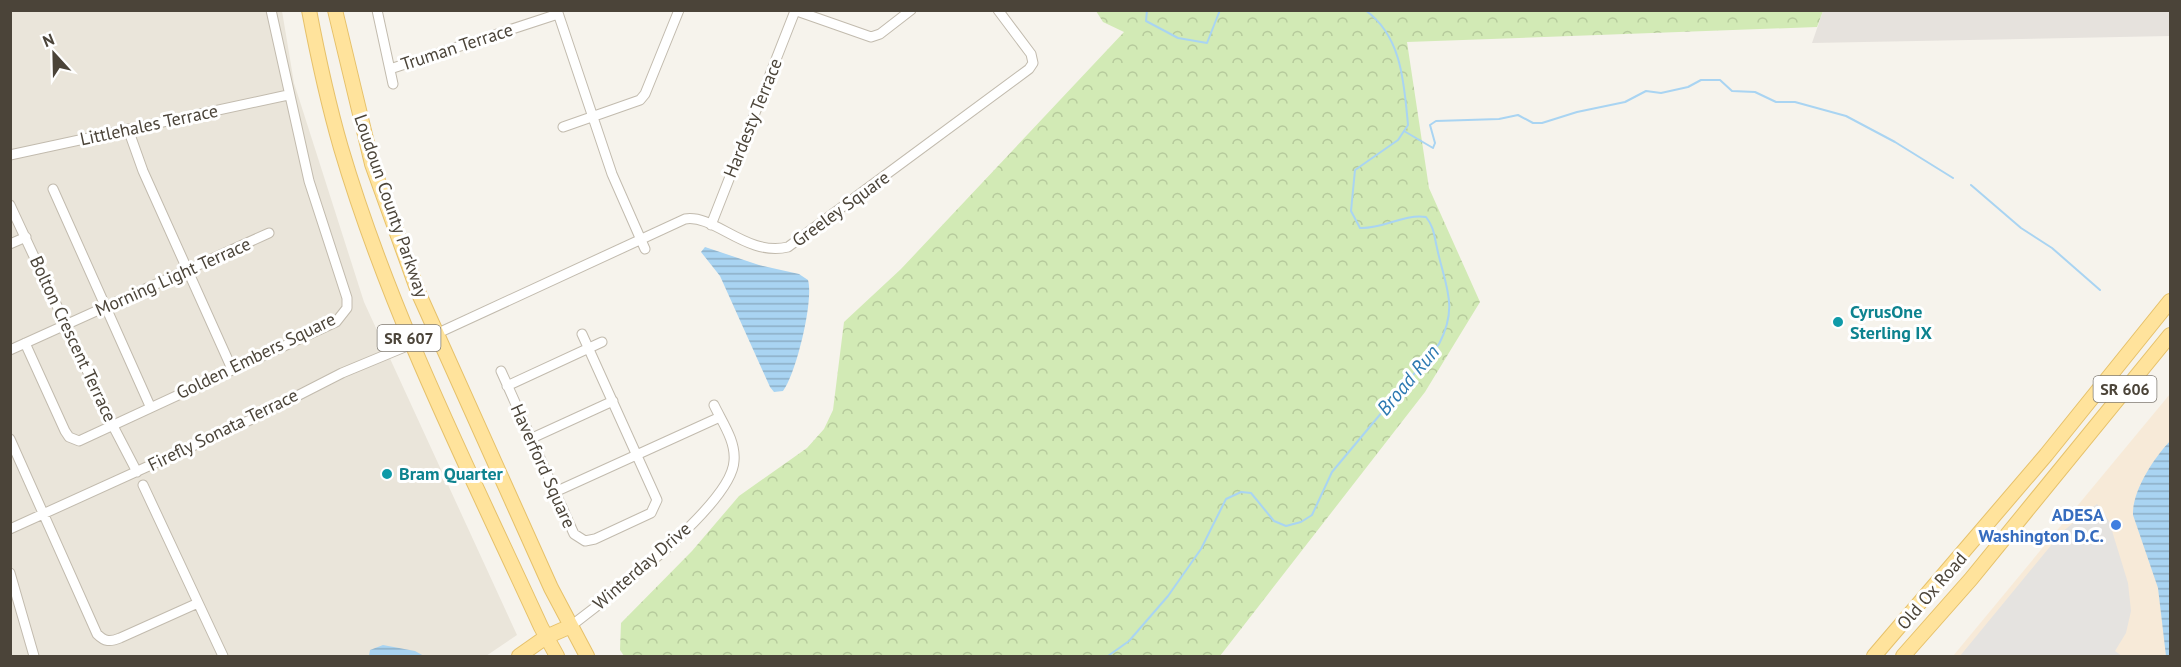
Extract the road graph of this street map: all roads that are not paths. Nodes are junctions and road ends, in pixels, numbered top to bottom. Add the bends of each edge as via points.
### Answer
1 (271, 10) edge
2 (309, 10) edge
3 (335, 10) edge
4 (378, 10) edge
5 (680, 10) edge
6 (911, 10) edge
7 (998, 10) edge
8 (794, 11) edge
9 (558, 12) edge
10 (390, 69) junction
11 (393, 84) dead end
12 (288, 95) junction
13 (593, 117) junction
14 (563, 127) dead end
15 (128, 129) junction
16 (10, 155) edge
17 (52, 189) dead end
18 (10, 205) edge
19 (711, 225) junction
20 (269, 233) dead end
21 (26, 237) junction
22 (641, 238) junction
23 (10, 244) edge
24 (645, 249) dead end
25 (188, 269) junction
26 (2170, 301) edge
27 (106, 307) junction
28 (66, 325) junction
29 (436, 334) junction
30 (582, 334) dead end
31 (2170, 335) edge
32 (602, 342) dead end
33 (25, 343) junction
34 (412, 344) junction
35 (589, 348) junction
36 (10, 350) edge
37 (232, 369) junction
38 (501, 371) dead end
39 (507, 386) junction
40 (613, 401) junction
41 (714, 405) dead end
42 (150, 406) junction
43 (720, 417) junction
44 (112, 424) junction
45 (10, 439) edge
46 (530, 439) junction
47 (637, 454) junction
48 (137, 472) junction
49 (143, 485) dead end
50 (555, 492) junction
51 (44, 514) junction
52 (10, 529) edge
53 (10, 573) edge
54 (198, 603) junction
55 (571, 626) junction
56 (546, 637) junction
57 (552, 654) edge
58 (34, 657) edge
59 (223, 657) edge
60 (519, 657) edge
61 (587, 657) edge
62 (1874, 657) edge
63 (1903, 657) edge

1 - 12 street, Golden Embers Square
2 - 34 main road, Loudoun County Parkway / SR 607 via 344,157
3 - 29 main road, Loudoun County Parkway / SR 607 via 372,164
4 - 10 street
5 - 13 street via 645,94 635,103
6 - 8 street via 871,37
7 - 19 street, Greeley Square via 1033,59 1029,69 1011,84 788,247 751,244
8 - 19 street, Hardesty Terrace
9 - 10 street, Truman Terrace
9 - 13 street
10 - 11 street
12 - 15 street, Littlehales Terrace
12 - 37 street, Golden Embers Square via 309,181 344,288 346,308 336,322
13 - 14 street
13 - 22 street via 612,174
15 - 16 street, Littlehales Terrace
15 - 25 street
17 - 27 street
18 - 21 street, Bolton Crescent Terrace
19 - 22 street, Greeley Square via 685,219
20 - 25 street, Morning Light Terrace
21 - 23 street
21 - 28 street, Bolton Crescent Terrace
22 - 24 street
22 - 29 street, Greeley Square
25 - 27 street, Morning Light Terrace
25 - 37 street
26 - 62 main road, Old Ox Road / SR 606 via 2032,473
27 - 28 street, Morning Light Terrace
27 - 42 street
28 - 33 street, Morning Light Terrace
28 - 44 street, Bolton Crescent Terrace
29 - 34 street, Firefly Sonata Terrace
29 - 55 main road, Loudoun County Parkway / SR 607
30 - 35 street, Haverford Square
31 - 63 main road, Old Ox Road / SR 606
32 - 35 street
33 - 36 street, Morning Light Terrace
33 - 44 street, Golden Embers Square via 69,437 79,441
34 - 48 street, Firefly Sonata Terrace via 342,373
34 - 56 main road, Loudoun County Parkway / SR 607
35 - 39 street
35 - 40 street, Haverford Square
37 - 42 street, Golden Embers Square
38 - 39 street, Haverford Square
39 - 46 street, Haverford Square
40 - 46 street
40 - 47 street, Haverford Square
41 - 43 street, Winterday Drive
42 - 44 street, Golden Embers Square
43 - 47 street
43 - 55 street, Winterday Drive via 733,446 735,463 730,477 680,538
44 - 48 street, Bolton Crescent Terrace
45 - 51 street
46 - 50 street, Haverford Square
47 - 50 street
47 - 50 street, Haverford Square via 656,495 655,509 605,534 591,540 578,538
48 - 51 street, Firefly Sonata Terrace
49 - 54 street
51 - 52 street, Firefly Sonata Terrace
51 - 54 street via 103,640 111,642
53 - 58 street
54 - 59 street
55 - 56 main road
55 - 57 main road
55 - 61 main road, Loudoun County Parkway / SR 607
56 - 57 main road, Loudoun County Parkway / SR 607
56 - 60 main road

